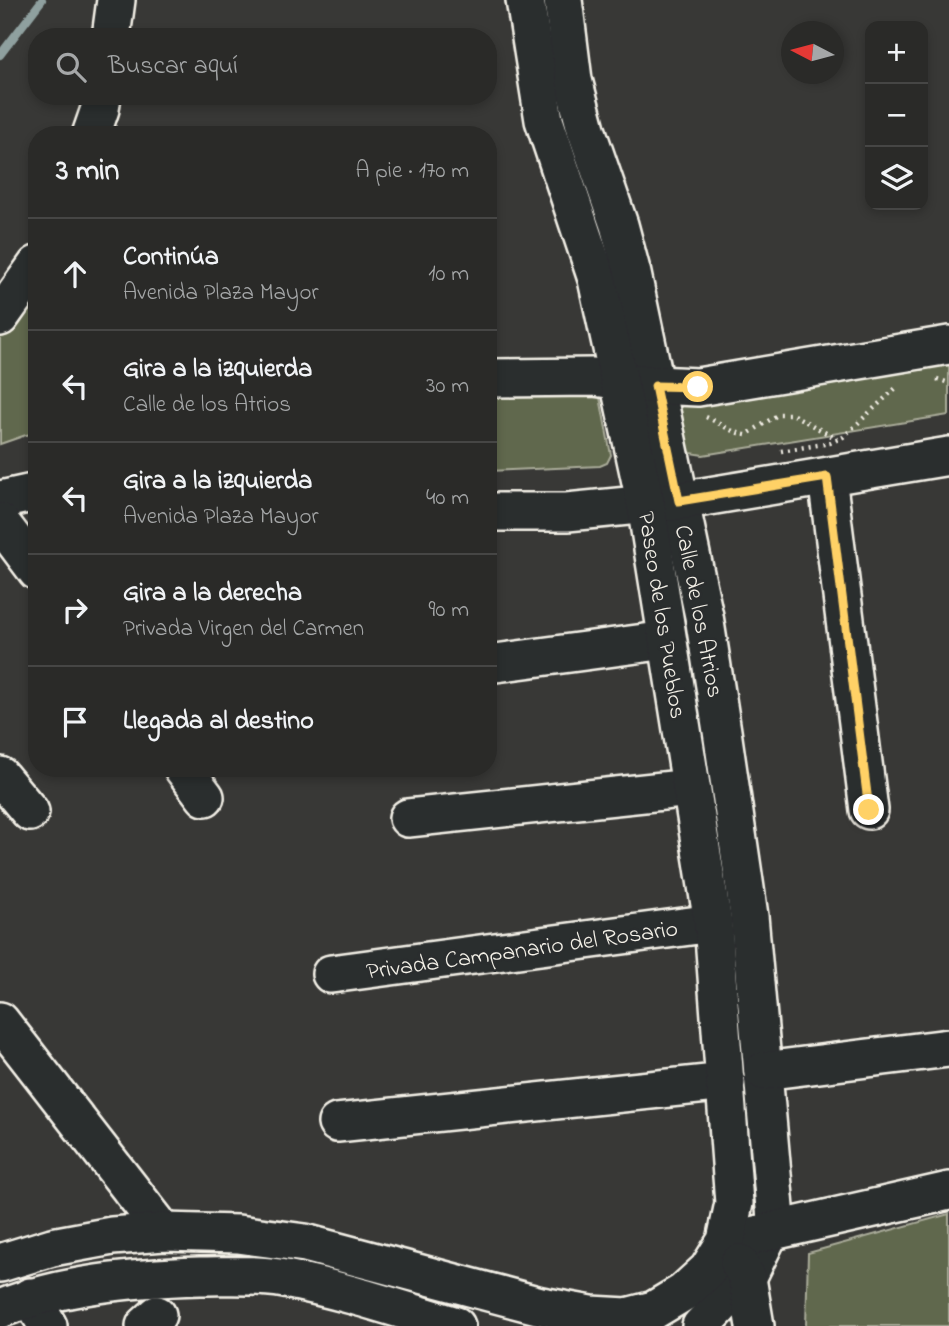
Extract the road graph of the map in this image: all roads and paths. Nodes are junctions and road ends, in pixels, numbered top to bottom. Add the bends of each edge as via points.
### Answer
1 (116, 0) edge
2 (525, 0) edge
3 (563, 0) edge
4 (112, 28) edge
5 (101, 105) edge
6 (94, 126) edge
7 (28, 278) edge
8 (0, 317) edge
9 (949, 345) edge
10 (497, 378) edge
11 (617, 379) junction
12 (924, 380) dead end
13 (949, 383) edge
14 (903, 384) dead end
15 (655, 386) junction
16 (703, 416) dead end
17 (837, 439) junction
18 (769, 454) dead end
19 (949, 456) edge
20 (827, 477) junction
21 (28, 494) edge
22 (0, 500) edge
23 (662, 503) junction
24 (497, 512) edge
25 (0, 522) edge
26 (28, 559) edge
27 (667, 640) junction
28 (497, 663) edge
29 (0, 776) edge
30 (190, 777) edge
31 (691, 788) junction
32 (205, 797) dead end
33 (869, 810) dead end
34 (30, 812) dead end
35 (408, 818) dead end
36 (713, 923) junction
37 (331, 974) dead end
38 (0, 1021) edge
39 (949, 1048) edge
40 (764, 1071) junction
41 (726, 1082) junction
42 (337, 1123) dead end
43 (949, 1191) edge
44 (164, 1232) junction
45 (769, 1233) junction
46 (726, 1241) junction
47 (0, 1263) edge
48 (747, 1278) junction
49 (26, 1311) edge
50 (456, 1326) edge
51 (701, 1326) edge
52 (755, 1326) edge

1 - 4 street
2 - 11 street, Paseo de los Pueblos via 544,120 597,279
3 - 15 street, Calle de los Atrios via 573,80 629,262
5 - 6 street
7 - 8 street
9 - 15 street via 698,387
10 - 11 street
11 - 15 street
11 - 23 street, Paseo de los Pueblos
12 - 13 path
14 - 17 path
15 - 23 street, Calle de los Atrios
16 - 17 path via 746,435 779,414 792,414
17 - 18 path
19 - 20 street
20 - 23 street
20 - 33 street
21 - 22 street
23 - 24 street via 567,512
23 - 27 street, Paseo de los Pueblos
23 - 40 street, Calle de los Atrios via 704,616 749,916
25 - 26 street
27 - 28 street
27 - 31 street, Paseo de los Pueblos
29 - 34 street
30 - 32 street
31 - 35 street
31 - 36 street, Paseo de los Pueblos
36 - 37 street, Privada Campanario del Rosario
36 - 41 street, Paseo de los Pueblos
38 - 44 street
39 - 40 street
40 - 45 street, Calle de los Atrios via 776,1219
41 - 42 street
41 - 46 street, Paseo de los Pueblos via 734,1202
43 - 45 street
44 - 46 street via 238,1234 305,1243 541,1306 626,1317 654,1310 684,1292 708,1270
44 - 47 street via 52,1247
45 - 46 street
45 - 48 street, Calle de los Atrios
46 - 48 street
48 - 51 street, Calle de los Atrios
48 - 52 street
49 - 50 street via 101,1283 236,1275 283,1279 341,1292

